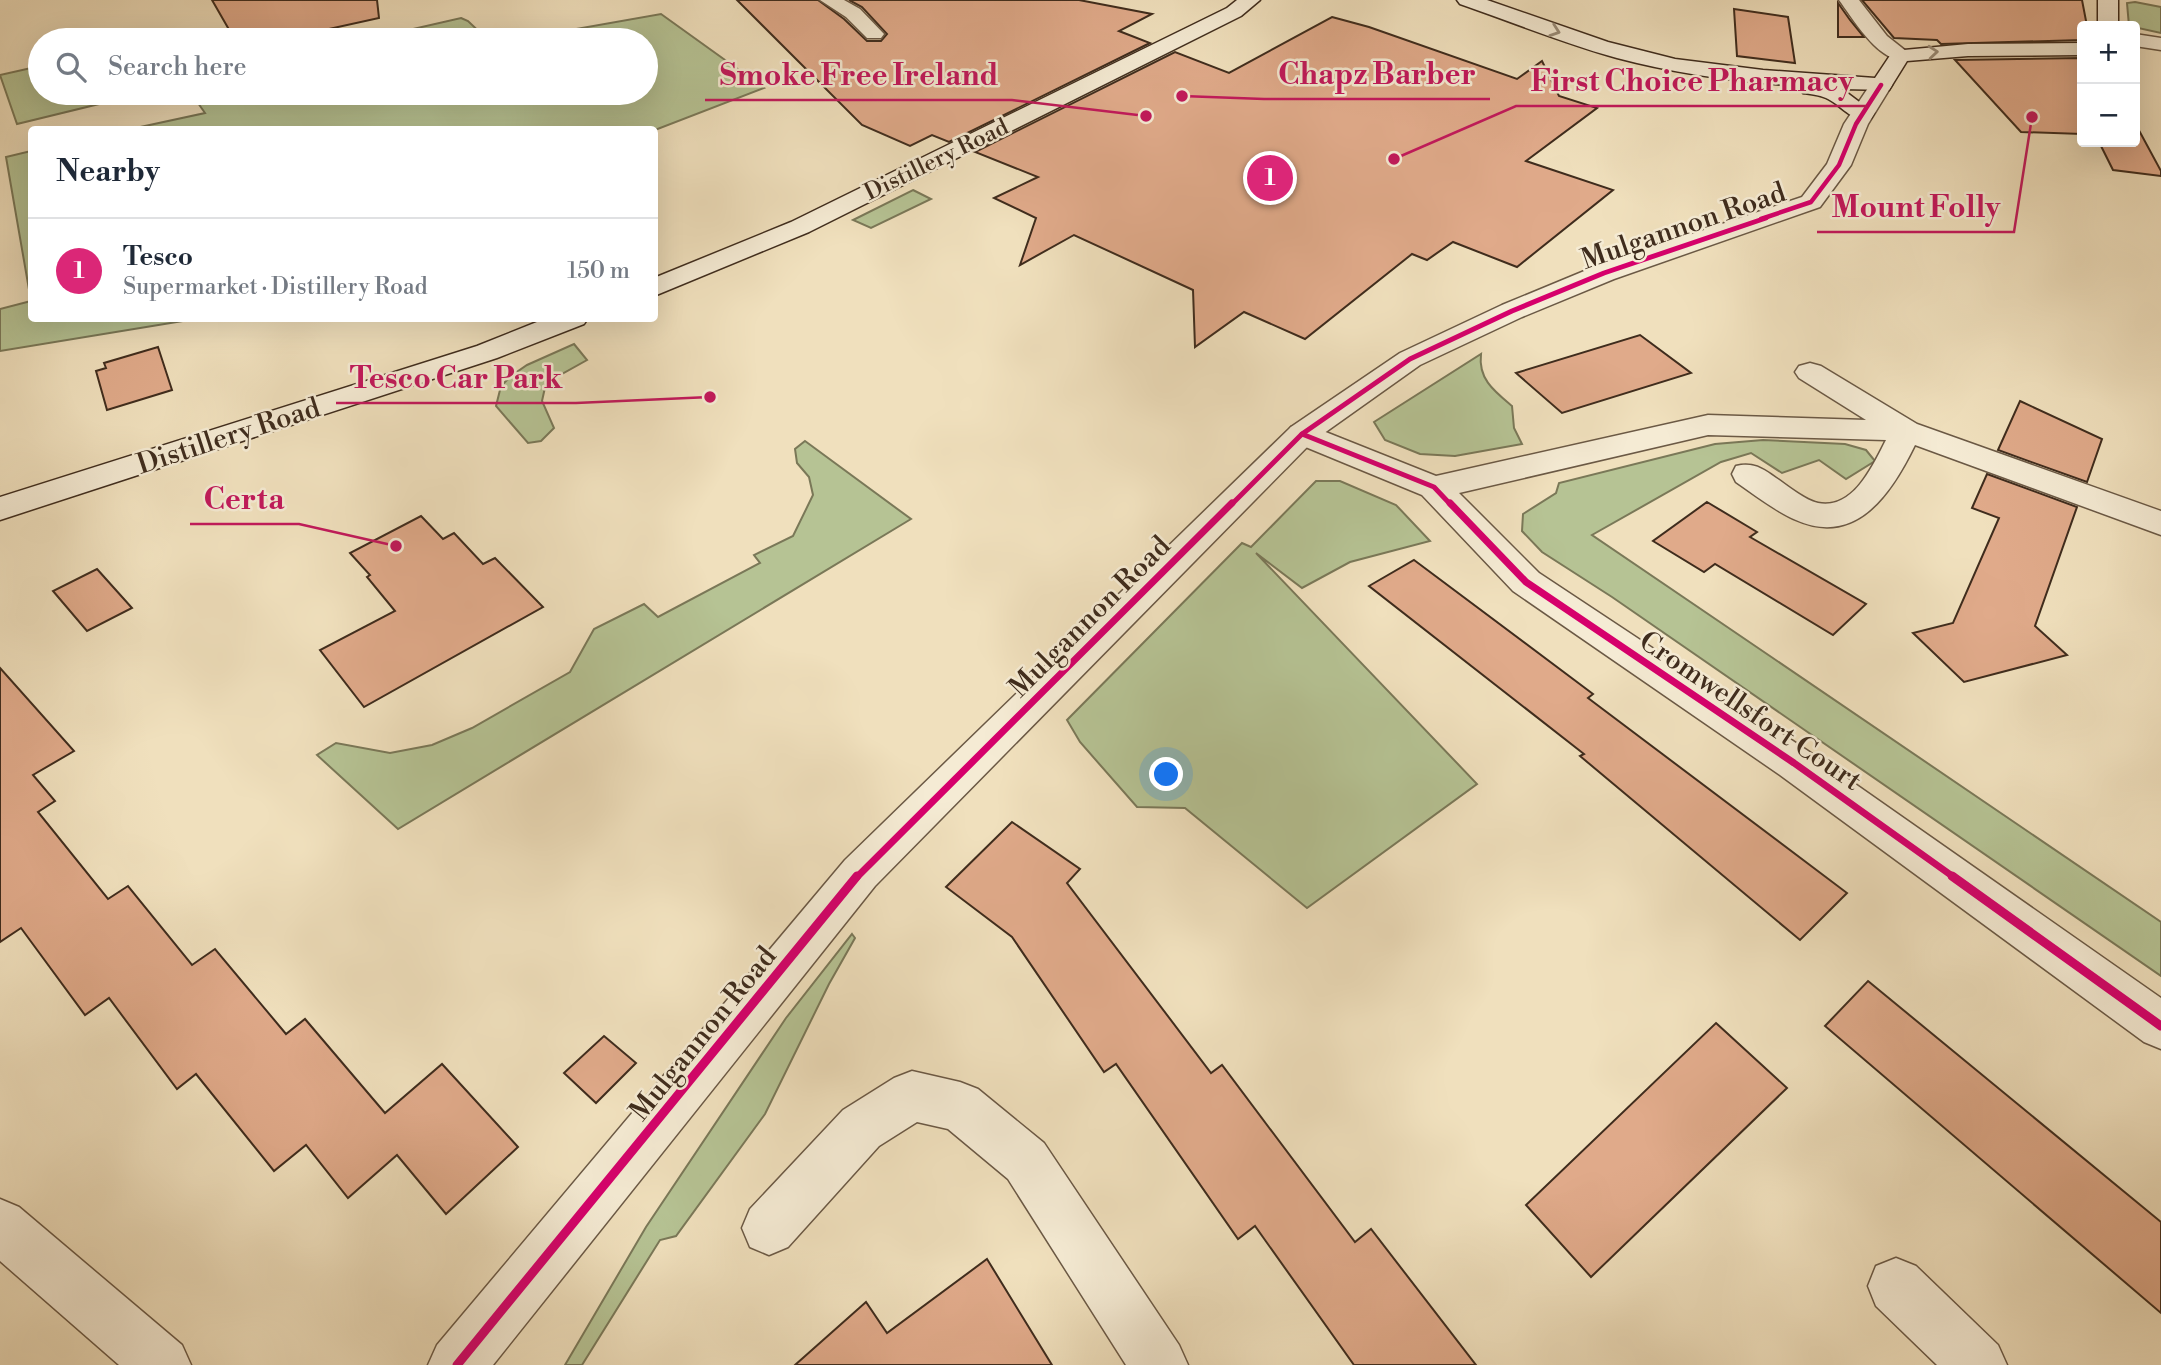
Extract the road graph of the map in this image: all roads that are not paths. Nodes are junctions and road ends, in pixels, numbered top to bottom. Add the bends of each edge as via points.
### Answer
1 (830, 0) edge
2 (1250, 0) edge
3 (1468, 0) edge
4 (1849, 0) edge
5 (2108, 0) edge
6 (2108, 21) edge
7 (874, 34) dead end
8 (2140, 41) edge
9 (2161, 44) edge
10 (2077, 49) edge
11 (1900, 55) junction
12 (1737, 75) junction
13 (1881, 85) junction
14 (1863, 113) junction
15 (658, 286) edge
16 (564, 322) edge
17 (1810, 372) dead end
18 (1906, 431) junction
19 (1302, 434) junction
20 (1748, 474) dead end
21 (1434, 487) junction
22 (0, 509) edge
23 (2161, 523) edge
24 (2161, 1026) edge
25 (0, 1226) edge
26 (769, 1228) dead end
27 (1896, 1286) dead end
28 (162, 1365) edge
29 (457, 1365) edge
30 (1159, 1365) edge
31 (1978, 1365) edge

1 - 7 street via 853,13
2 - 15 street, Distillery Road via 1234,12 800,227
3 -> 12 street via 1621,52
4 - 11 street via 1880,40
5 - 6 street
8 - 9 street
11 -> 10 street
11 - 13 street, Mulgannon Road
12 - 13 street
12 - 14 street via 1833,93
13 - 14 street, Mulgannon Road
14 - 19 street, Mulgannon Road via 1839,165 1811,202 1604,273 1512,311 1410,359
16 - 22 street, Distillery Road via 487,352
17 - 18 street
18 - 20 street via 1876,489 1848,512 1812,514
18 - 21 street via 1708,425
18 - 23 street
19 - 21 street
19 - 29 street, Mulgannon Road via 860,873
21 - 24 street, Cromwellsfort Court via 1526,582 1794,763
25 - 28 street
26 - 30 street via 862,1128 912,1096 960,1107 1026,1161
27 - 31 street

